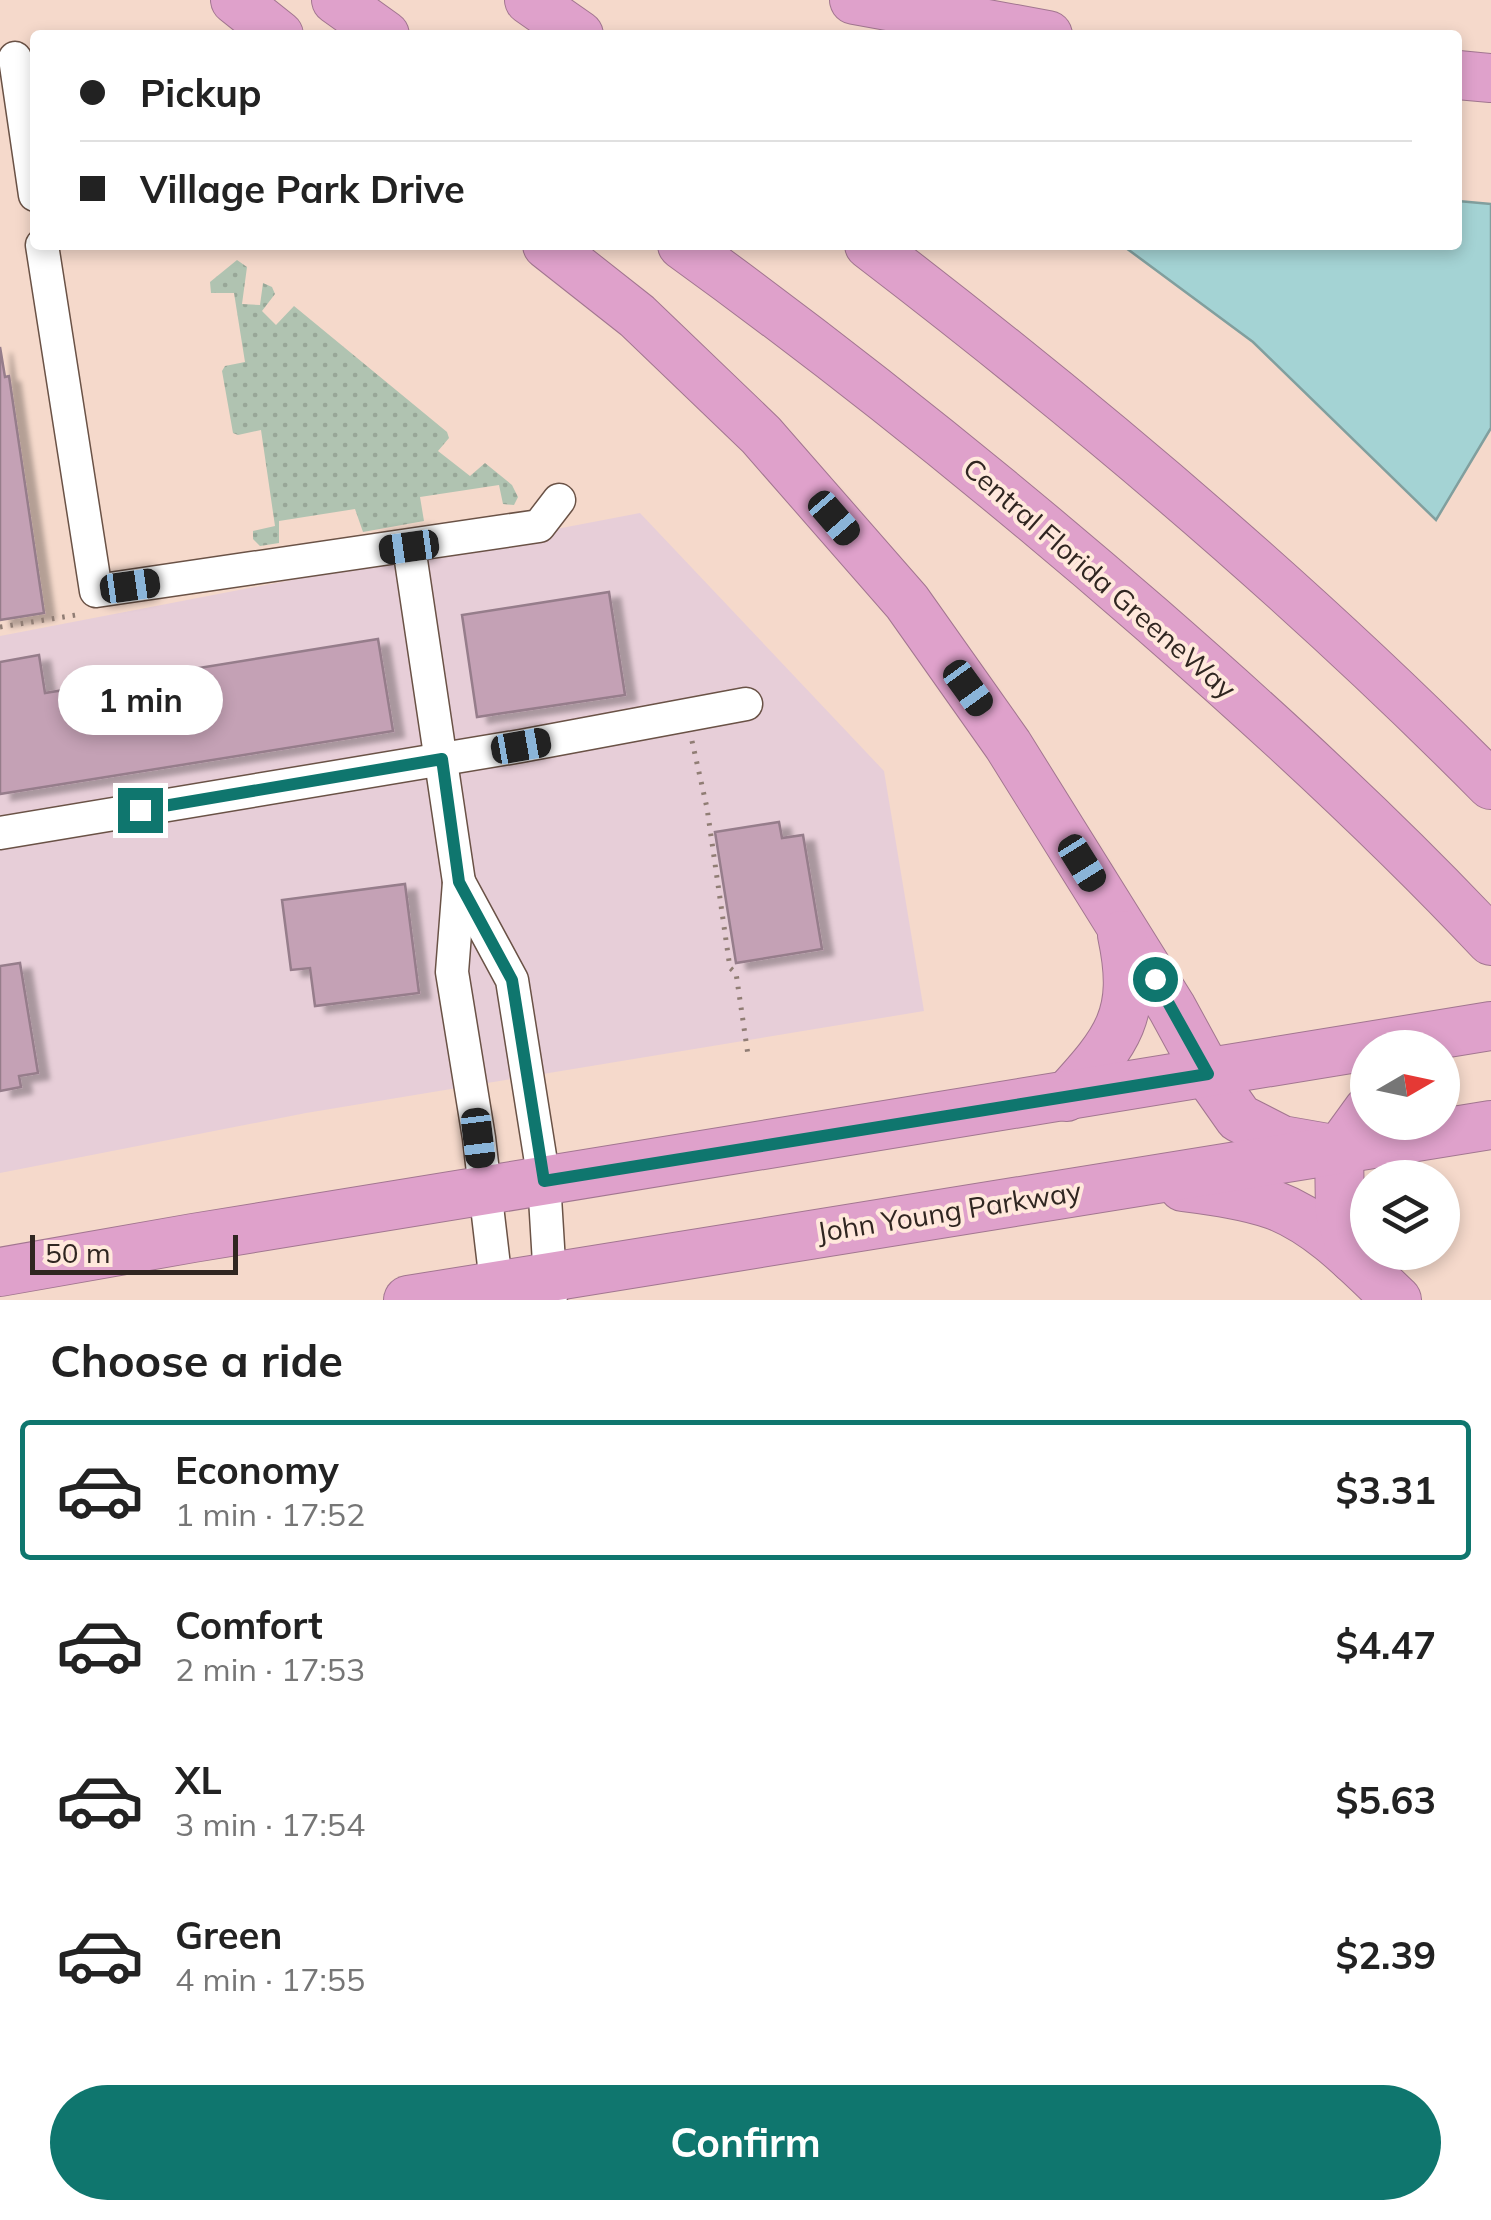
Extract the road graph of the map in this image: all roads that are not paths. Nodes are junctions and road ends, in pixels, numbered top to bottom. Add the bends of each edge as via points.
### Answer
1 (235, 0) edge
2 (336, 0) edge
3 (529, 0) edge
4 (854, 0) edge
5 (274, 30) edge
6 (378, 30) edge
7 (571, 30) edge
8 (1020, 30) edge
9 (17, 60) edge
10 (1462, 75) edge
11 (1491, 78) edge
12 (30, 158) edge
13 (43, 250) edge
14 (552, 250) edge
15 (689, 250) edge
16 (875, 250) edge
17 (560, 500) dead end
18 (409, 547) junction
19 (746, 704) dead end
20 (442, 759) junction
21 (1491, 785) edge
22 (0, 833) edge
23 (459, 882) junction
24 (1120, 922) junction
25 (1491, 941) edge
26 (1491, 1026) edge
27 (1491, 1056) edge
28 (1460, 1061) edge
29 (1208, 1074) junction
30 (1066, 1096) junction
31 (1491, 1125) edge
32 (1350, 1134) edge
33 (1338, 1150) junction
34 (544, 1181) junction
35 (1140, 1181) junction
36 (484, 1190) junction
37 (1350, 1246) edge
38 (1350, 1256) edge
39 (1366, 1270) edge
40 (0, 1272) edge
41 (550, 1288) edge
42 (497, 1293) edge
43 (408, 1300) edge
44 (1397, 1300) edge

1 - 5 highway
2 - 6 highway
3 - 7 highway
4 - 8 highway
9 - 12 street
10 - 11 highway
13 - 18 street via 96,591
14 - 24 highway via 637,316 760,435 907,602
15 - 25 highway, Central Florida GreeneWay via 880,393 1109,582 1333,782
16 - 21 highway via 1180,497 1408,701
17 - 18 street via 539,526
18 - 20 street
19 - 20 street
20 - 22 street
20 - 23 street
23 - 34 street via 512,980
23 - 36 street via 452,972
24 - 29 highway
24 - 30 highway via 1130,969 1128,1002 1118,1034
26 - 29 highway
27 - 28 highway
29 - 30 highway
29 - 33 highway via 1239,1118 1282,1140
30 - 34 highway
31 - 33 highway, John Young Parkway
32 - 33 highway
33 - 35 highway, John Young Parkway
33 - 37 highway via 1340,1213
34 - 36 highway
34 - 41 street
35 - 38 highway via 1276,1206
35 - 41 highway, John Young Parkway
36 - 40 highway
36 - 42 street
39 - 44 highway
41 - 42 highway, John Young Parkway
42 - 43 highway, John Young Parkway

